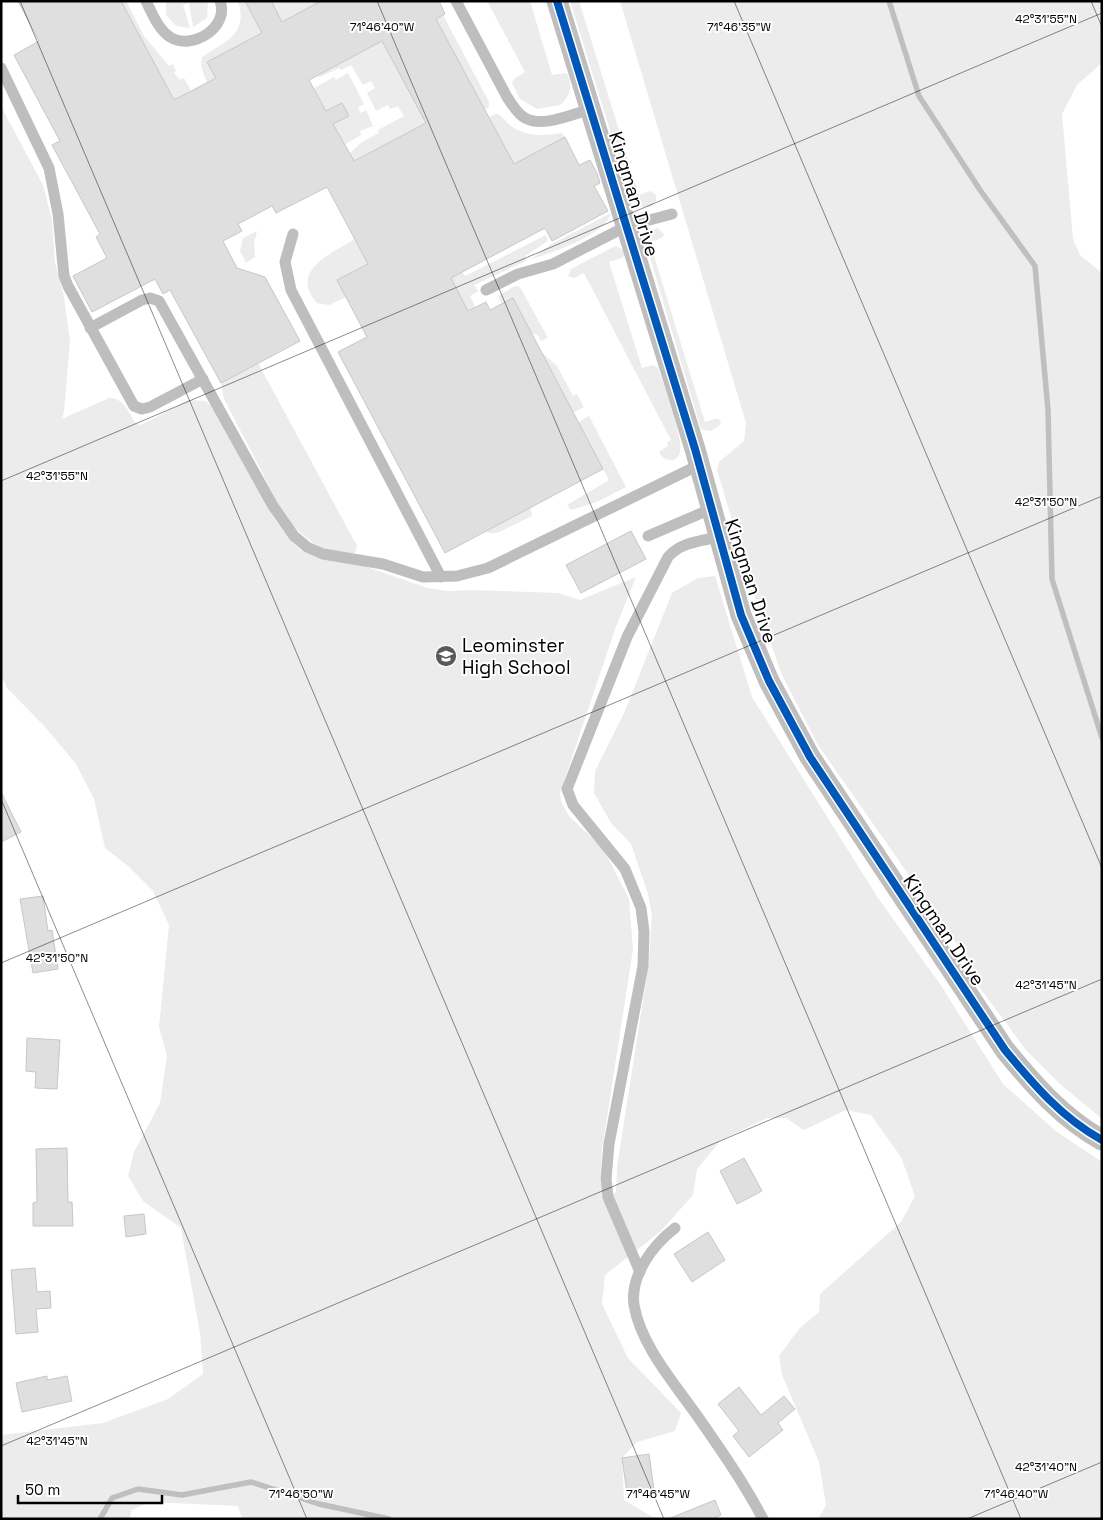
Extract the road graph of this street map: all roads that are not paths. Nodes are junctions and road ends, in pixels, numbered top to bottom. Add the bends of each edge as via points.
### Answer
1 (146, 1) edge
2 (220, 1) edge
3 (456, 1) edge
4 (557, 1) edge
5 (1, 68) edge
6 (591, 108) junction
7 (672, 214) dead end
8 (627, 226) junction
9 (293, 234) dead end
10 (486, 290) dead end
11 (90, 328) junction
12 (202, 379) junction
13 (699, 465) junction
14 (712, 509) junction
15 (648, 536) dead end
16 (719, 537) junction
17 (441, 577) junction
18 (1102, 1140) edge
19 (675, 1228) dead end
20 (640, 1272) junction
21 (763, 1519) edge

1 - 2 lane via 169,36 187,40 204,36 220,22
3 - 6 lane via 507,97 526,118 546,121
4 - 6 street, Kingman Drive
5 - 11 lane via 48,168 58,214 64,276
6 - 8 street, Kingman Drive
7 - 8 lane
8 - 10 lane via 553,264 518,274
8 - 13 street, Kingman Drive
9 - 17 lane via 285,262 292,290
11 - 12 lane via 138,408 150,407
11 - 12 lane via 142,300 155,298
12 - 17 lane via 282,520 307,547 323,554 383,564 424,577
13 - 14 street, Kingman Drive
13 - 17 lane via 501,563 471,573
14 - 15 lane
14 - 16 street, Kingman Drive
16 - 18 street, Kingman Drive via 741,614 769,681 810,757 1005,1050 1061,1112
16 - 20 lane via 681,546 668,557 627,637 567,789 573,805 625,869 641,908 643,966 609,1144 606,1179 608,1197
19 - 20 lane via 657,1244
20 - 21 lane via 634,1304 641,1329 662,1366 745,1484

